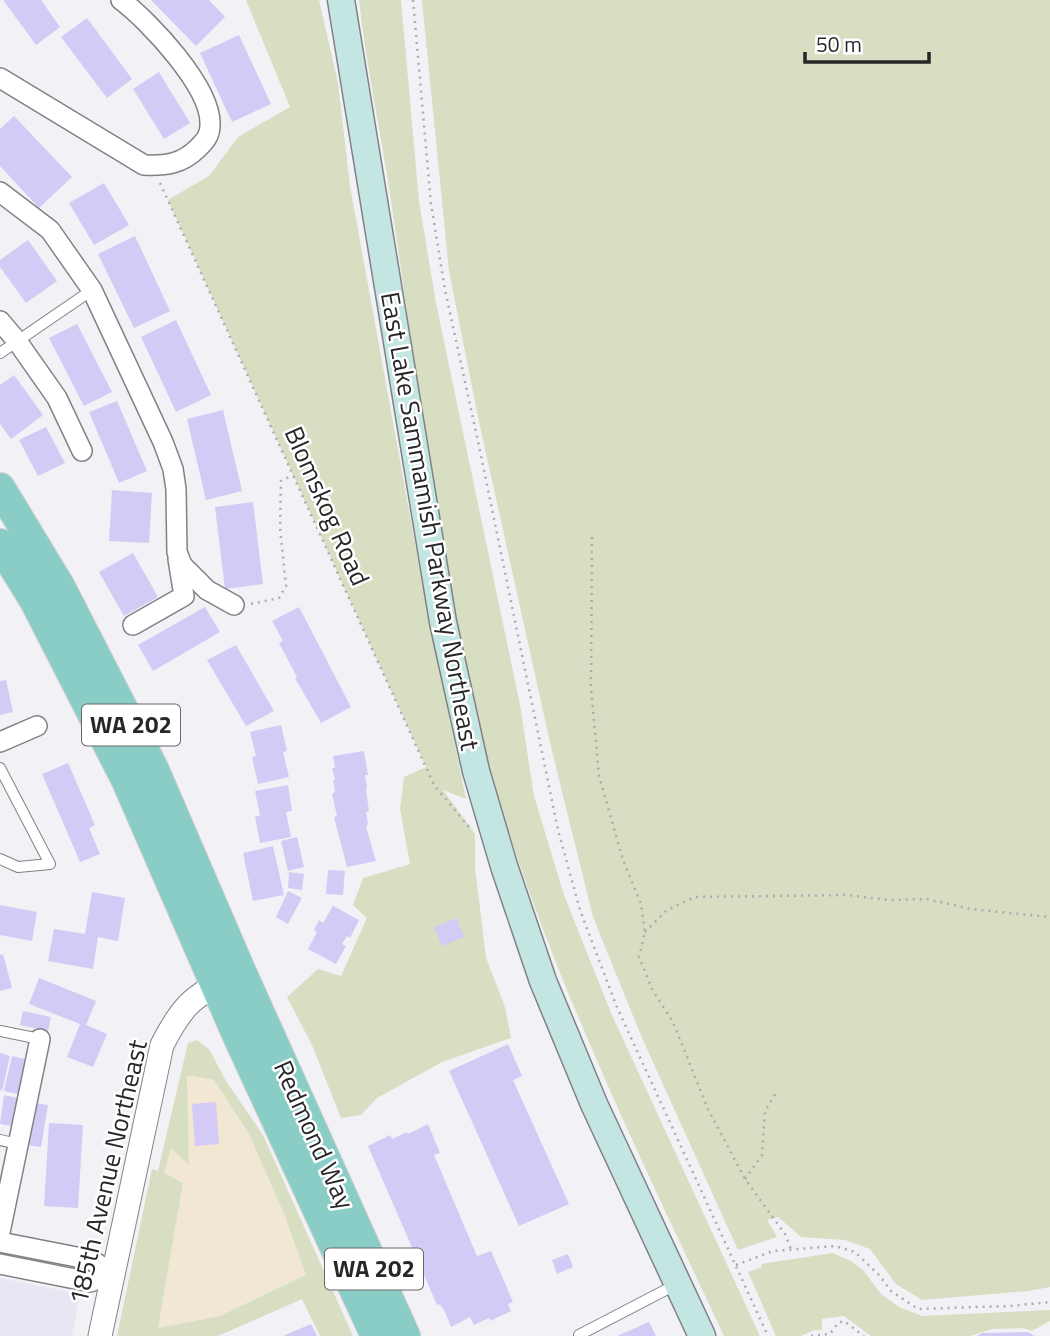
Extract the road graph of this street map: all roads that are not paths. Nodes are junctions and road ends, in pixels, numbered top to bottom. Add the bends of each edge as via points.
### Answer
1 (121, 0) edge
2 (341, 0) edge
3 (0, 78) edge
4 (0, 192) edge
5 (92, 290) junction
6 (0, 321) edge
7 (17, 341) junction
8 (0, 353) edge
9 (82, 451) dead end
10 (0, 488) edge
11 (0, 544) edge
12 (177, 552) junction
13 (234, 606) road end
14 (133, 625) dead end
15 (37, 726) dead end
16 (0, 742) edge
17 (0, 768) edge
18 (0, 859) edge
19 (228, 979) junction
20 (0, 1031) edge
21 (40, 1039) joint
22 (9, 1142) edge
23 (0, 1232) edge
24 (0, 1242) edge
25 (0, 1264) edge
26 (112, 1274) junction
27 (677, 1284) junction
28 (579, 1335) edge
29 (100, 1336) edge
30 (376, 1336) edge
31 (405, 1336) edge
32 (702, 1336) edge

1 - 3 street via 172,49 202,96 211,123 208,139 188,158 167,166 144,165
2 - 27 main road, East Lake Sammamish Parkway Northeast via 443,622 476,771 542,981
4 - 5 street via 50,230
5 - 7 lane
5 - 12 street via 173,469
6 - 7 street
7 - 8 lane
7 - 9 street via 57,398
10 - 19 main road, WA 202 via 60,587 153,768
11 - 19 main road, WA 202 via 35,601
12 - 13 street via 182,565 207,590
12 - 14 street via 184,596
15 - 16 street
17 - 18 lane via 50,864 18,867
19 - 26 street, 185th Avenue Northeast via 198,994 176,1018 162,1045
19 - 30 main road, Redmond Way / WA 202
19 - 31 main road, Redmond Way / WA 202
20 - 21 lane
21 - 22 street
22 - 23 street
24 - 26 street via 92,1259
25 - 26 street via 90,1282
26 - 29 street, 185th Avenue Northeast
27 - 28 lane
27 - 32 main road, East Lake Sammamish Parkway Northeast

